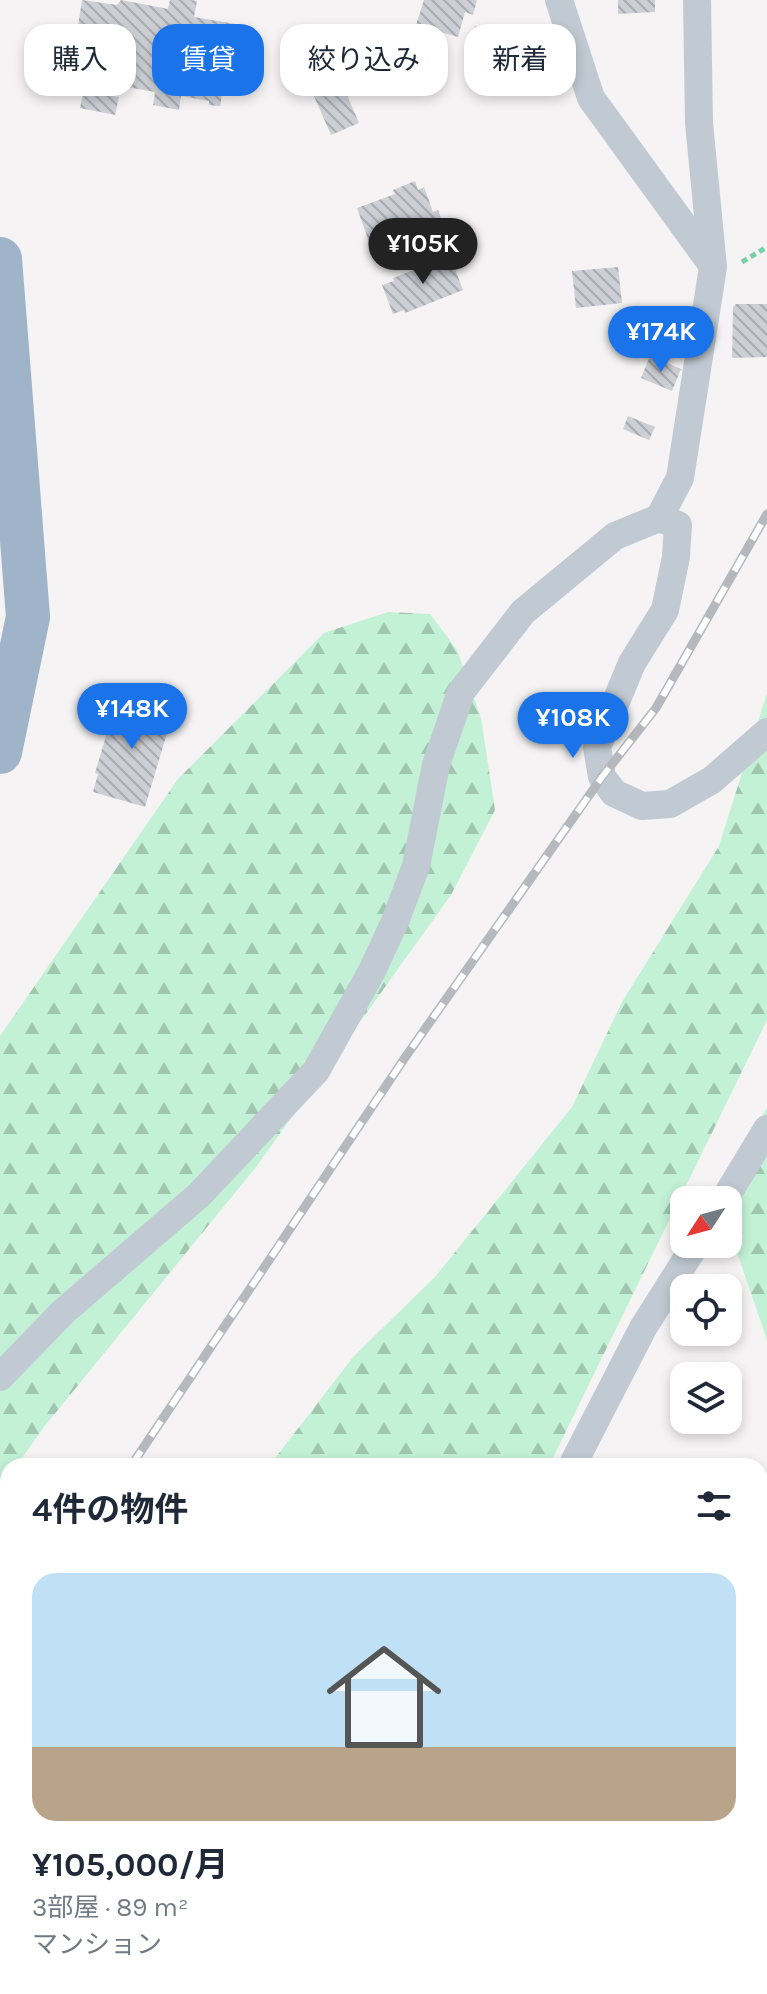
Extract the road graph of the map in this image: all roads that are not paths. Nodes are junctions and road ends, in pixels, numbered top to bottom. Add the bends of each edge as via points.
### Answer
1 (559, 0) edge
2 (697, 0) edge
3 (0, 259) edge
4 (713, 267) junction
5 (659, 518) junction
6 (767, 732) edge
7 (0, 752) edge
8 (767, 1129) edge
9 (732, 1186) edge
10 (687, 1258) edge
11 (0, 1377) edge
12 (576, 1458) edge

1 - 4 street via 591,98
2 - 4 street via 699,123
3 - 7 highway via 28,617
4 - 5 street via 680,478
5 - 6 street via 678,525 665,610 632,663 597,747 602,777 614,793 642,806 670,804 712,780
5 - 11 street via 615,536 523,612 461,692 436,765 416,866 396,919 316,1071 199,1195 63,1312
8 - 9 street
10 - 12 street via 643,1328

